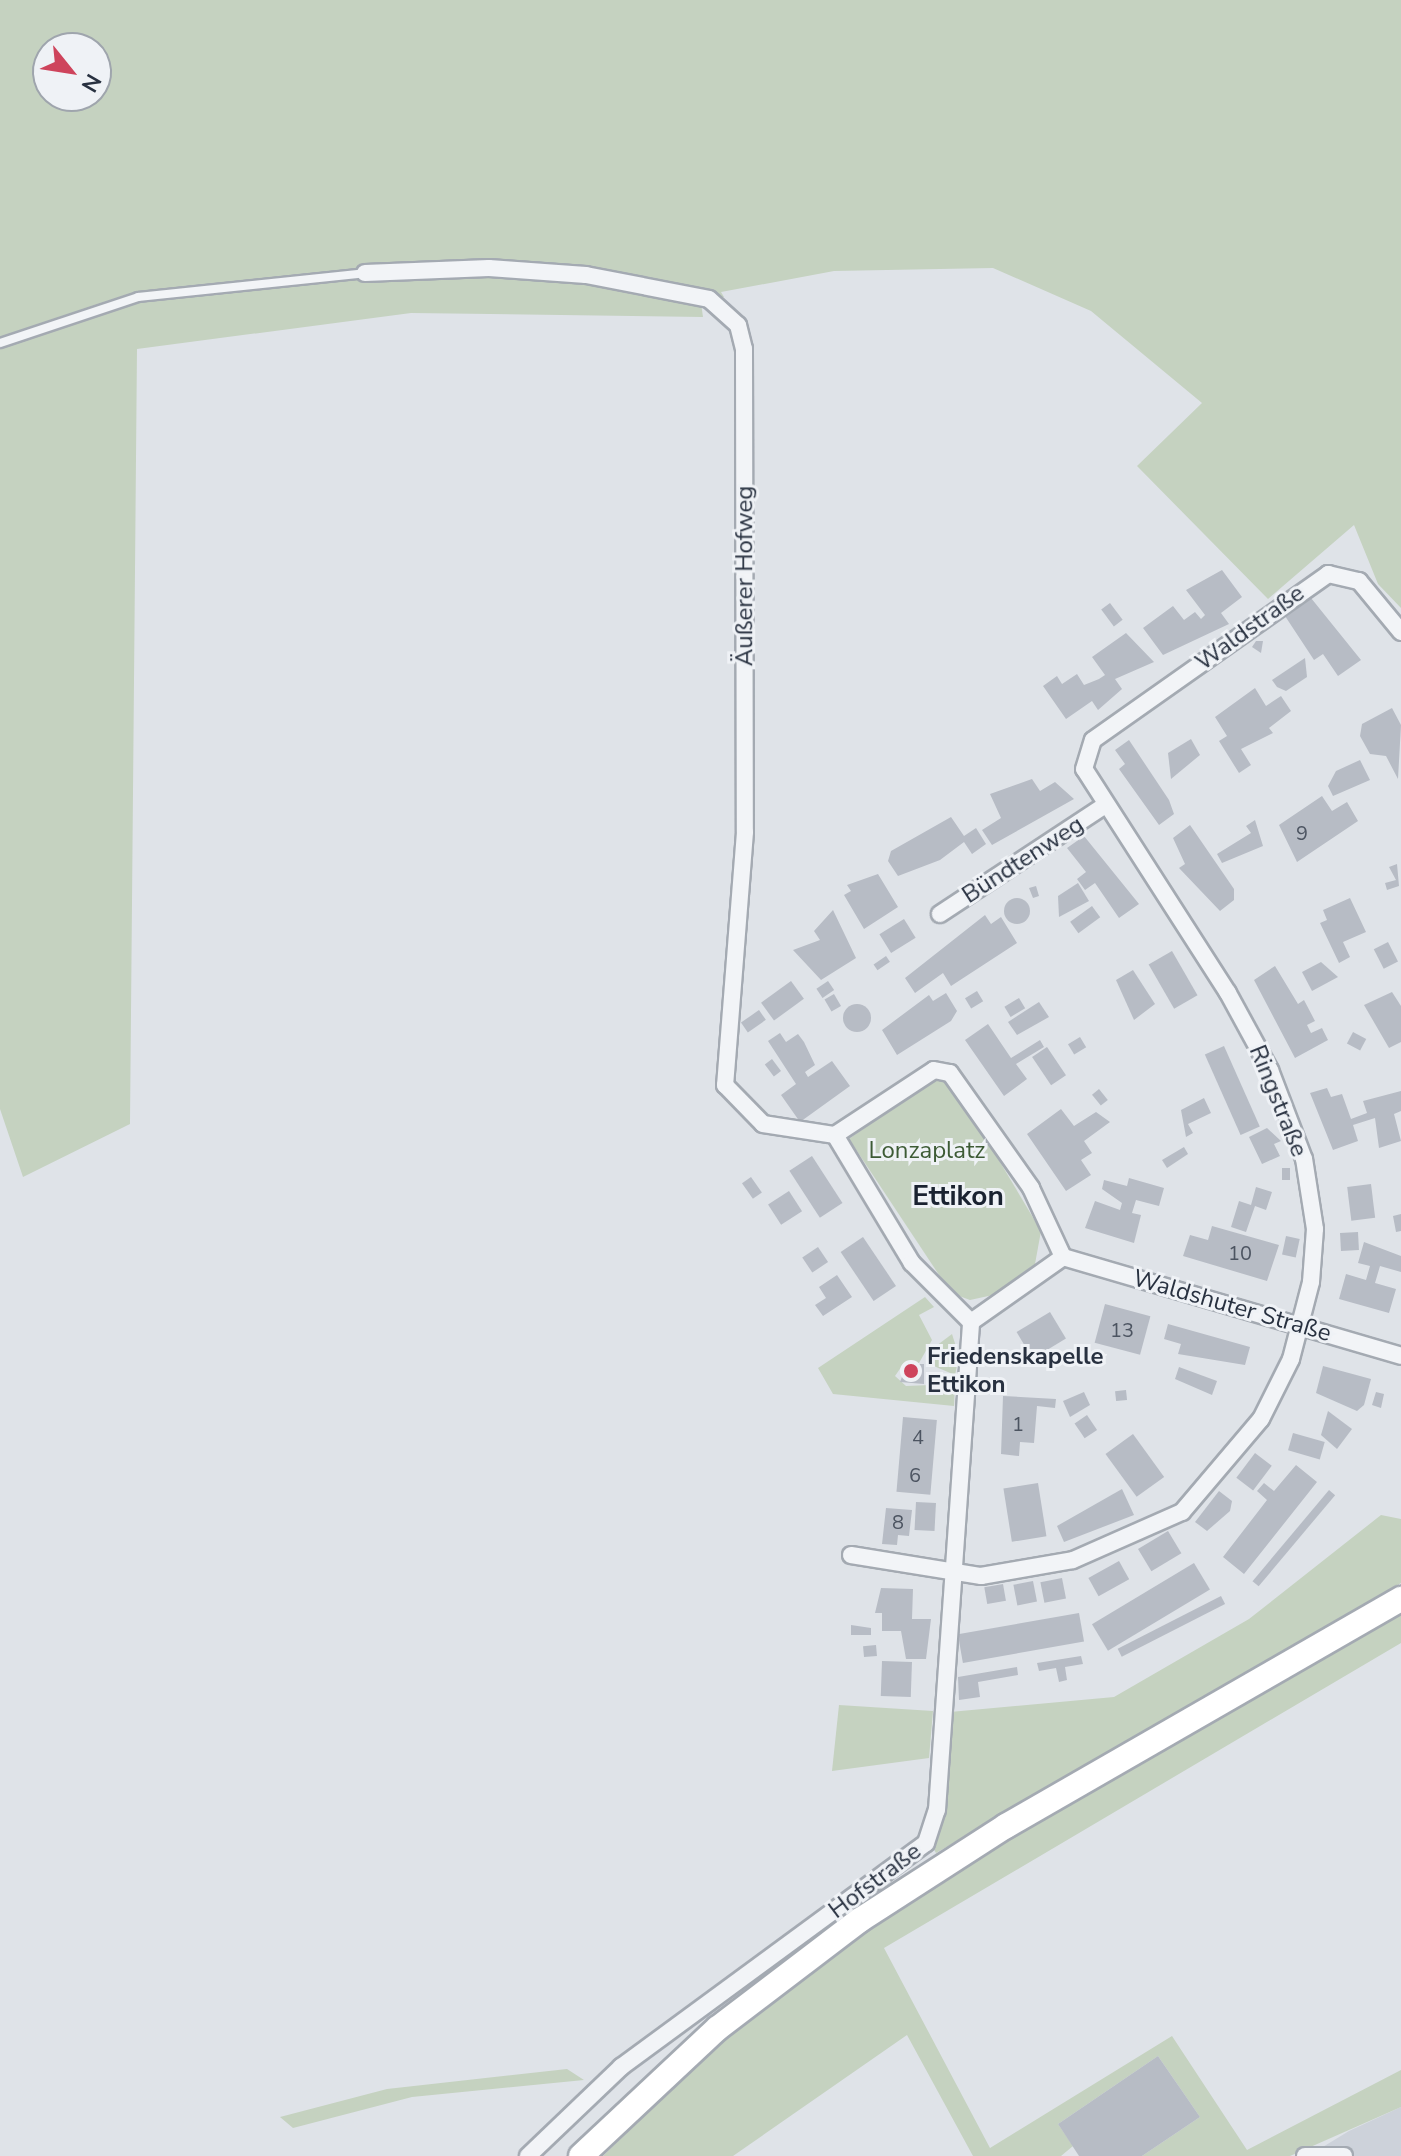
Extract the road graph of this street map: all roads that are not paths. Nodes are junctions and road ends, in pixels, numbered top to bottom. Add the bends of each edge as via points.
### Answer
1 (365, 273) joint
2 (0, 343) edge
3 (1401, 632) edge
4 (1093, 740) joint
5 (1105, 805) junction
6 (940, 914) dead end
7 (835, 1135) junction
8 (1063, 1257) junction
9 (971, 1322) junction
10 (1302, 1326) junction
11 (1401, 1356) edge
12 (851, 1555) dead end
13 (952, 1573) junction
14 (1401, 1599) edge
15 (528, 2156) edge
16 (581, 2156) edge
17 (1305, 2156) edge
18 (1344, 2156) edge

1 - 2 lane via 138,297
1 - 7 street, Äußerer Hofweg via 489,268 586,275 709,299 738,325 744,349 745,832 725,1085 763,1124
3 - 4 street, Waldstraße via 1359,581 1328,574
4 - 5 street, Ringstraße via 1087,781
5 - 6 street, Bündtenweg
5 - 10 street, Ringstraße via 1180,911 1288,1114 1315,1229
7 - 8 street via 934,1070 950,1073 1031,1188
7 - 9 street via 912,1263
8 - 9 street
8 - 10 street, Waldshuter Straße
9 - 13 street, Hofstraße
10 - 11 street, Waldshuter Straße
10 - 13 street, Ringstraße via 1261,1419 1182,1512 1073,1560 981,1576
12 - 13 street, Ringstraße
13 - 15 street, Hofstraße via 937,1810 926,1843 621,2067
14 - 16 main road via 1006,1826 860,1920 718,2028
17 - 18 street

